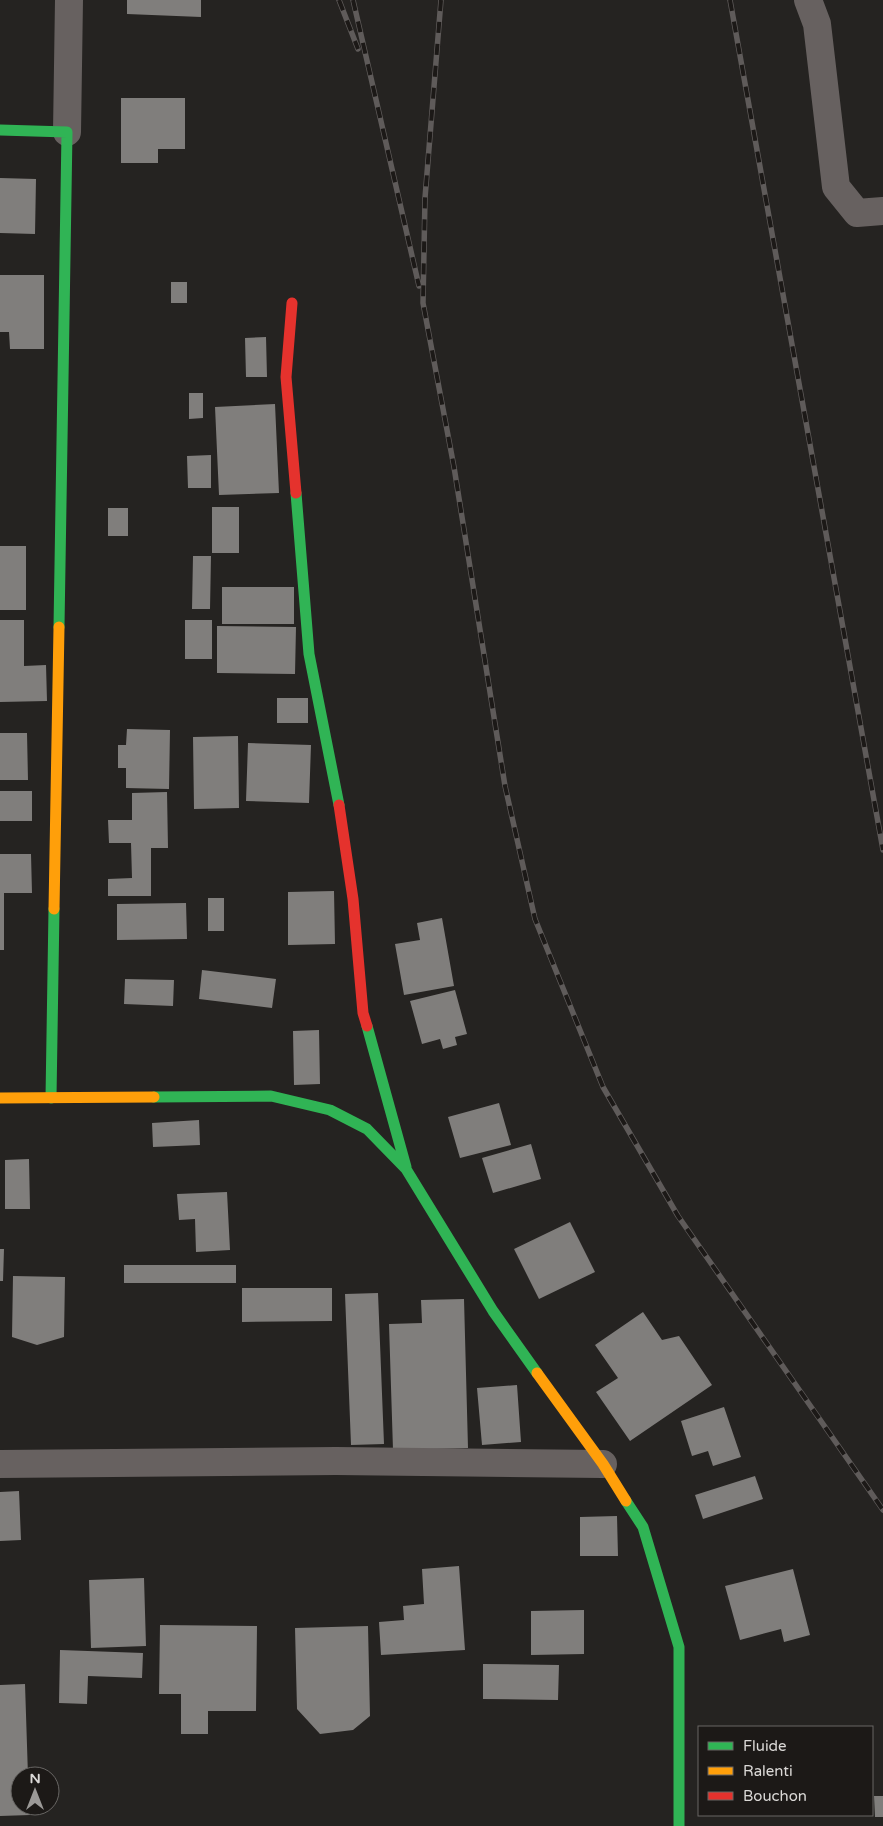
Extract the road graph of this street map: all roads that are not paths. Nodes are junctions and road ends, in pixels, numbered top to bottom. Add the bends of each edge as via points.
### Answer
1 (69, 0) edge
2 (808, 0) edge
3 (0, 130) edge
4 (67, 132) junction
5 (883, 210) edge
6 (292, 303) dead end
7 (0, 1098) edge
8 (51, 1098) junction
9 (406, 1169) junction
10 (0, 1464) edge
11 (603, 1464) junction
12 (679, 1826) edge

1 - 4 street
2 - 5 street via 817,24 836,187 857,213
3 - 4 street
4 - 8 street
6 - 9 street via 286,377 309,654 335,776 352,889 363,1013
7 - 8 street
8 - 9 street via 271,1096 330,1110 367,1129
9 - 11 street via 493,1311
10 - 11 street via 336,1461
11 - 12 street via 643,1527 679,1647

